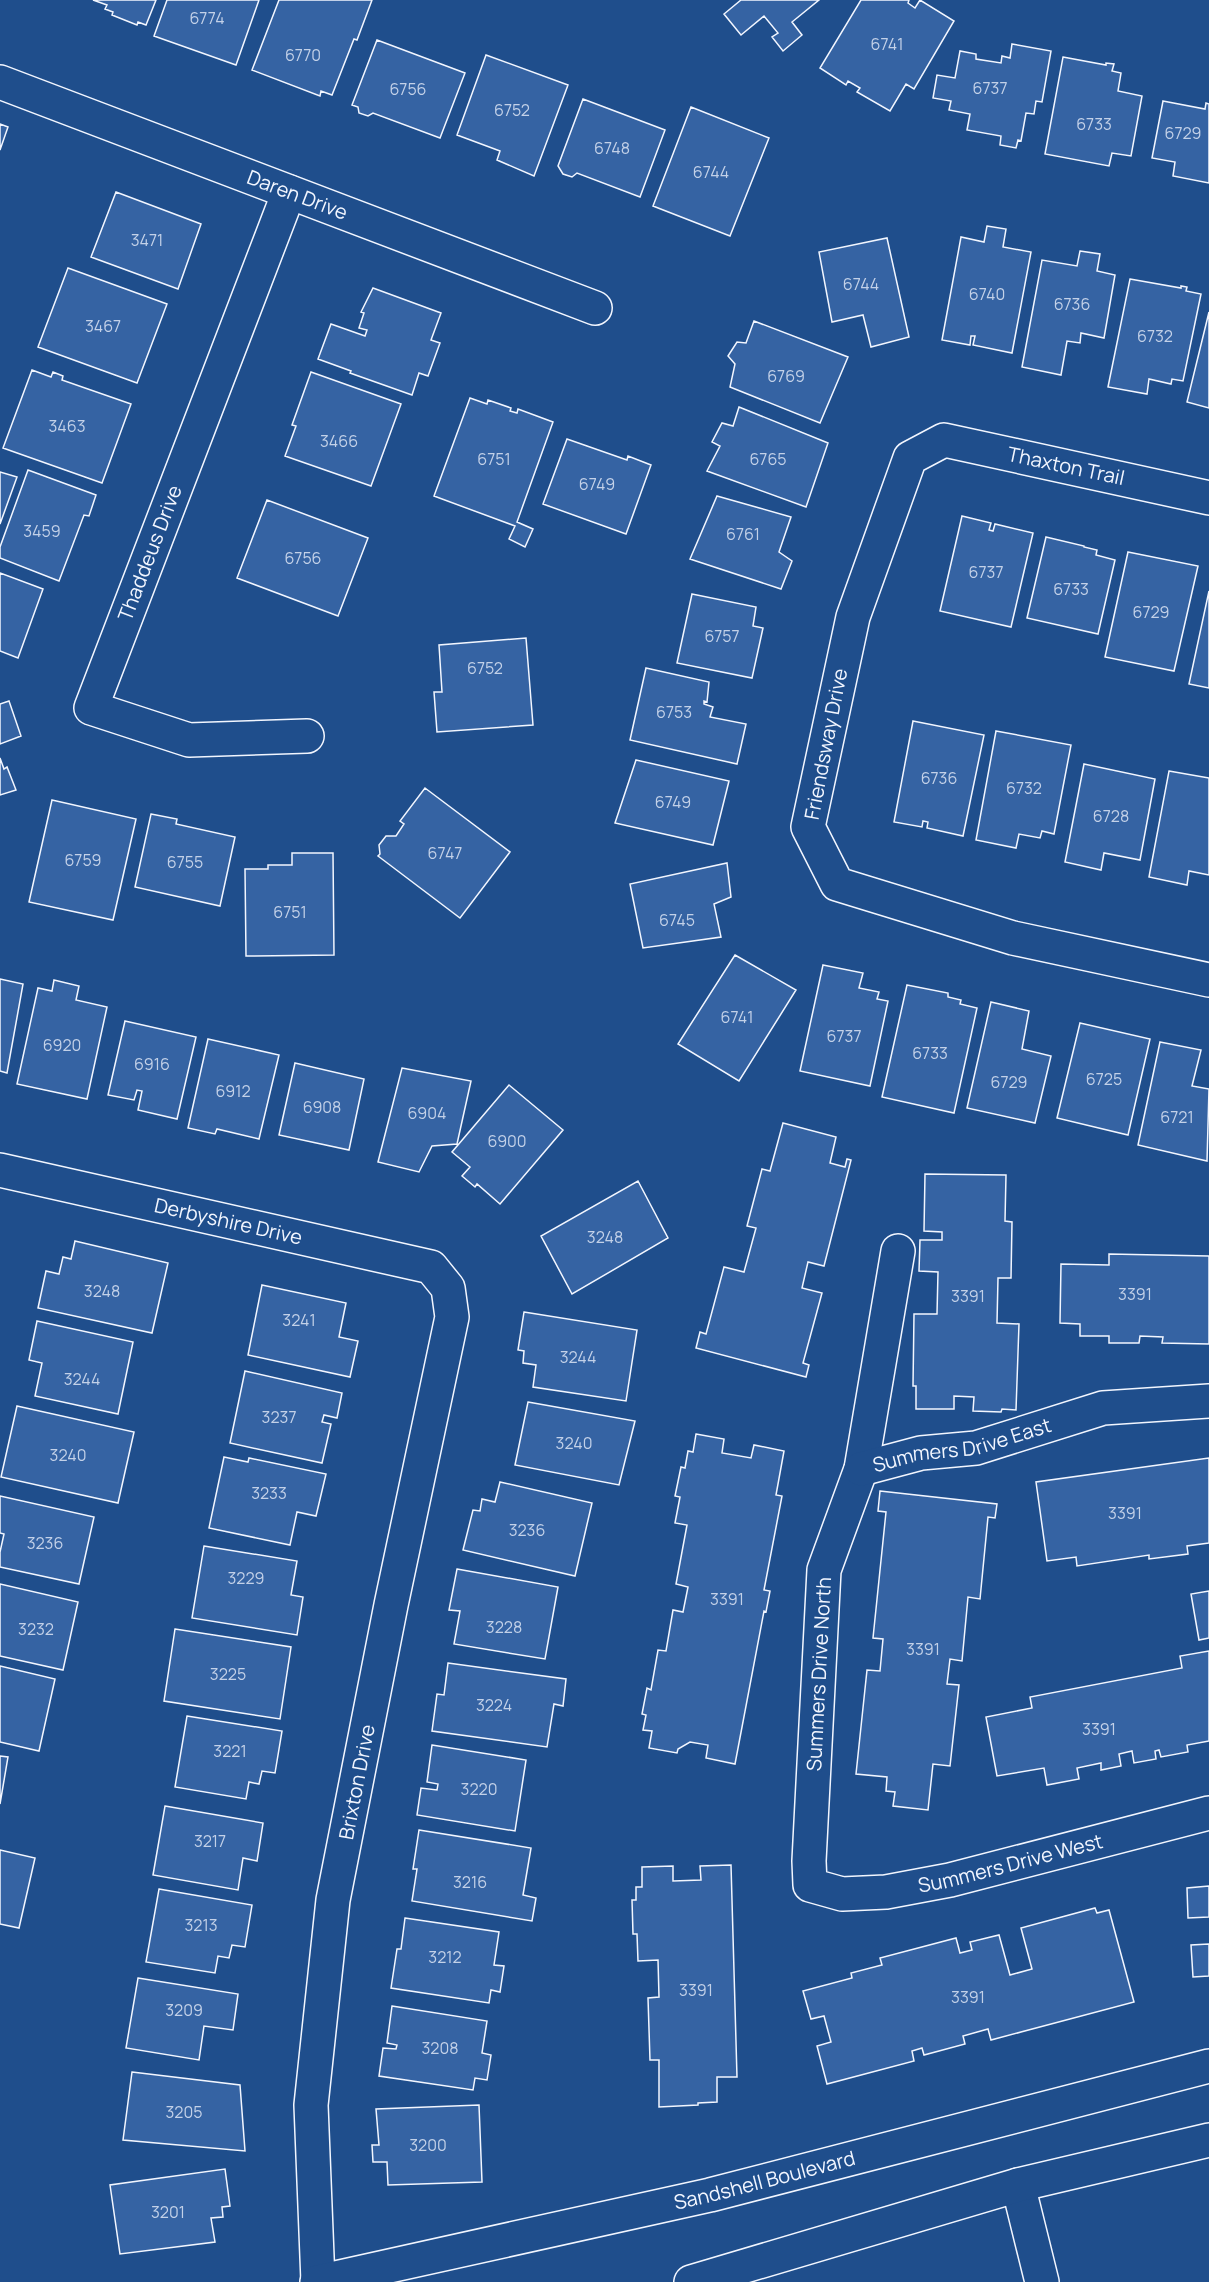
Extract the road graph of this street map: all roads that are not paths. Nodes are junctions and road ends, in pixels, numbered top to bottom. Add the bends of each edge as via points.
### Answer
1 (0, 82) edge
2 (289, 192) junction
3 (595, 308) dead end
4 (925, 450) joint
5 (1209, 498) edge
6 (307, 736) dead end
7 (1209, 980) edge
8 (1, 1174) edge
9 (898, 1251) dead end
10 (448, 1288) joint
11 (1209, 1401) edge
12 (861, 1469) junction
13 (1209, 1813) edge
14 (810, 1885) joint
15 (1209, 2066) edge
16 (1209, 2140) edge
17 (1018, 2185) junction
18 (318, 2282) edge
19 (691, 2282) edge
20 (1042, 2282) edge

1 - 2 street, Daren Drive
2 - 3 street, Daren Drive
2 - 6 street, Thaddeus Drive via 91,708 189,740
4 - 5 street, Thaxton Trail via 944,440
4 - 7 street, Friendsway Drive via 910,458 853,617 808,826 837,884 1013,938
8 - 10 street, Derbyshire Drive via 431,1267
9 - 12 street, Summers Drive East
10 - 18 street, Brixton Drive via 452,1317 333,1900 311,2105
11 - 12 street, Summers Drive East via 1103,1408 976,1448 921,1453
12 - 14 street, Summers Drive North via 824,1570
13 - 14 street, Summers Drive West via 950,1880 886,1892 842,1894
15 - 18 street, Sandshell Boulevard via 710,2195
16 - 17 street
17 - 19 street
17 - 20 street

